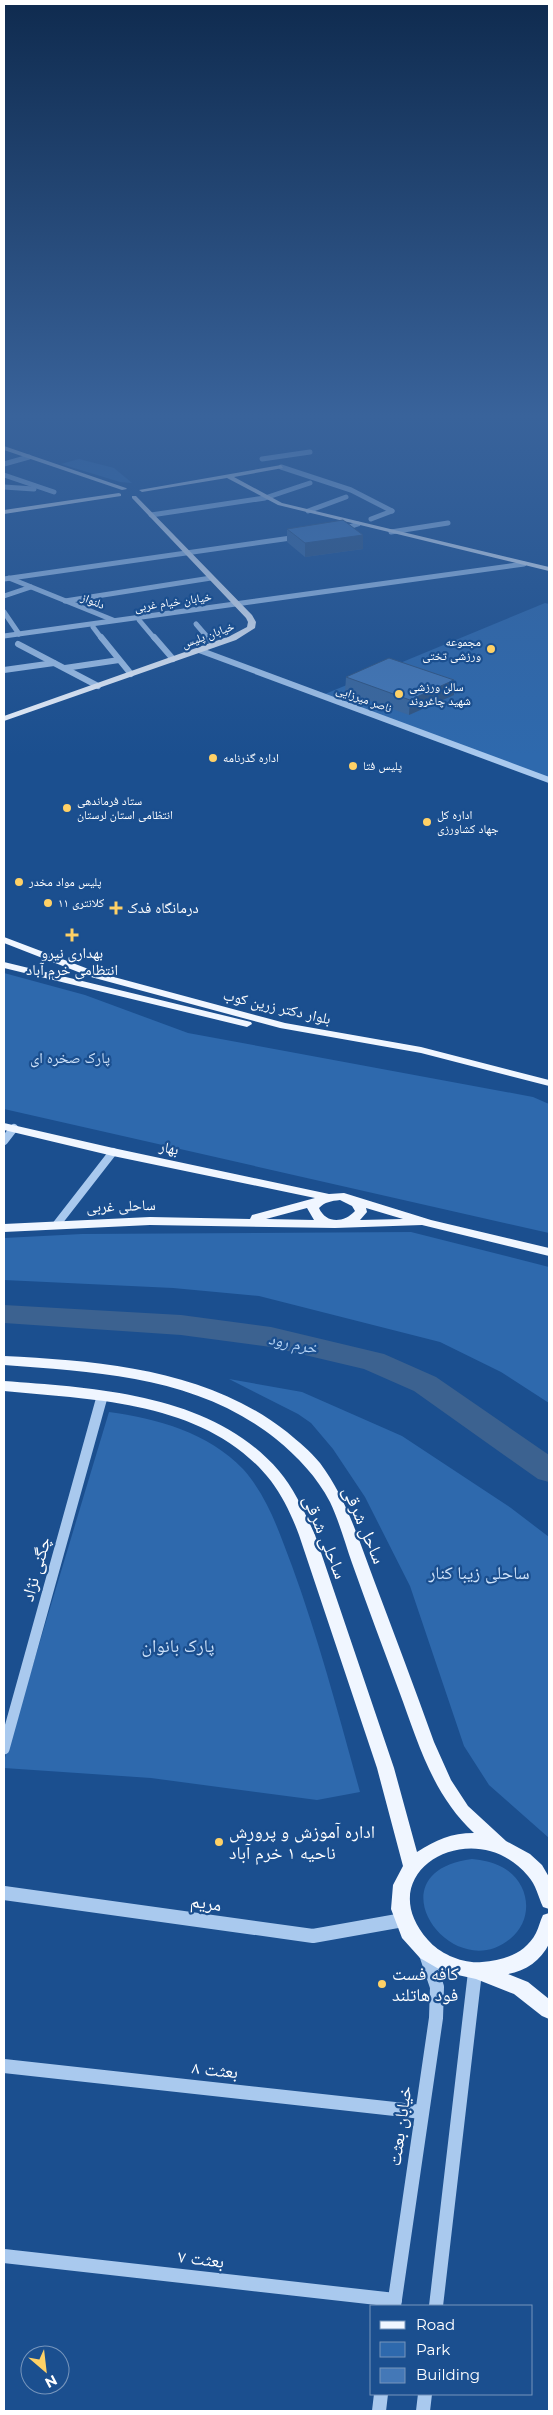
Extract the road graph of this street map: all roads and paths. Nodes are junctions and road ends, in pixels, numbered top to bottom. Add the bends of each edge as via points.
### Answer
1 (166, 531) edge
2 (386, 531) edge
3 (399, 531) edge
4 (391, 532) junction
5 (304, 536) edge
6 (187, 552) junction
7 (524, 564) junction
8 (549, 569) edge
9 (211, 578) junction
10 (6, 579) edge
11 (31, 587) junction
12 (4, 596) edge
13 (65, 601) junction
14 (235, 604) junction
15 (4, 612) edge
16 (139, 620) dead end
17 (114, 621) junction
18 (196, 624) dead end
19 (93, 627) dead end
20 (19, 634) junction
21 (4, 636) edge
22 (18, 644) dead end
23 (214, 644) junction
24 (199, 650) junction
25 (173, 659) junction
26 (119, 660) junction
27 (54, 663) junction
28 (65, 668) junction
29 (4, 670) edge
30 (131, 674) junction
31 (98, 686) junction
32 (4, 719) edge
33 (549, 780) edge
34 (7, 943) edge
35 (4, 966) edge
36 (549, 1083) edge
37 (549, 1090) edge
38 (9, 1127) edge
39 (4, 1141) edge
40 (113, 1152) junction
41 (270, 1186) junction
42 (323, 1199) junction
43 (351, 1199) junction
44 (265, 1216) junction
45 (240, 1222) junction
46 (427, 1223) junction
47 (57, 1224) junction
48 (340, 1224) junction
49 (4, 1228) edge
50 (549, 1252) edge
51 (4, 1360) edge
52 (4, 1386) edge
53 (102, 1397) junction
54 (4, 1749) edge
55 (499, 1845) junction
56 (412, 1866) junction
57 (4, 1893) edge
58 (549, 1901) edge
59 (403, 1920) junction
60 (549, 1921) edge
61 (426, 1953) junction
62 (478, 1972) junction
63 (549, 2010) edge
64 (4, 2066) edge
65 (422, 2112) junction
66 (4, 2256) edge
67 (394, 2303) edge
68 (436, 2305) edge
69 (381, 2395) edge
70 (425, 2395) edge
71 (378, 2411) edge
72 (423, 2411) edge

1 - 6 main road, خیابان پلیس
2 - 4 main road
3 - 4 street
4 - 7 main road
5 - 6 street
6 - 9 main road, خیابان پلیس
6 - 10 street
7 - 8 main road
7 - 14 street, خیابان خیام غربی
9 - 13 street
9 - 14 main road, خیابان پلیس
10 - 11 street, دلنواز
11 - 12 street
11 - 13 street, دلنواز
13 - 17 street, دلنواز
14 - 17 street, خیابان خیام غربی
14 - 23 main road, خیابان پلیس via 252,622 251,628
15 - 20 street
16 - 25 street
17 - 20 street, خیابان خیام غربی
18 - 23 street
19 - 26 street
20 - 21 street, خیابان خیام غربی
22 - 27 street
23 - 24 main road, خیابان پلیس
24 - 25 main road, خیابان پلیس
24 - 33 street, ناصر میرزایی
25 - 30 main road, خیابان پلیس
26 - 28 street
26 - 30 street
27 - 28 street
27 - 29 street
28 - 31 street
30 - 31 main road, خیابان پلیس
31 - 32 main road, خیابان پلیس
34 - 36 main road, بلوار دکتر زرین کوب via 95,975 276,1024 420,1050
35 - 37 main road, بلوار دکتر زرین کوب via 209,1017 392,1052
38 - 39 street
38 - 40 main road, بهار
40 - 41 main road, بهار
40 - 47 street
41 - 42 main road, بهار
41 - 44 main road via 281,1194 282,1201 278,1208
42 - 43 main road, بهار via 340,1196
42 - 44 main road
42 - 48 main road via 313,1208 315,1215 322,1221
43 - 46 main road
43 - 48 main road via 359,1204 361,1212 356,1219
44 - 45 main road
45 - 47 main road, ساحلی غربی
45 - 48 main road
46 - 48 main road
46 - 50 main road
47 - 49 main road, ساحلی غربی
51 - 55 main road, ساحل شرقی via 155,1376 192,1386 234,1404 300,1450 337,1502 444,1784 462,1811
52 - 53 main road, ساحلی شرقی
53 - 54 street, چگنی نژاد
53 - 56 main road, ساحلی شرقی via 175,1411 205,1424 236,1442 264,1465 282,1486 310,1543 400,1818
55 - 56 main road via 474,1840 450,1842 428,1851
55 - 58 main road via 520,1856 537,1871 548,1891
56 - 59 main road via 402,1882
57 - 59 street, مریم via 313,1936
59 - 61 main road via 411,1937
60 - 62 main road via 537,1948 520,1962 499,1970
61 - 62 main road via 441,1963
61 - 65 street, خیابان بعثت via 437,1988 436,2018
62 - 63 main road via 522,1988
62 - 68 street
64 - 65 street, بعثت ۸
65 - 67 street, خیابان بعثت
66 - 67 street, بعثت ۷
69 - 71 street
70 - 72 street

